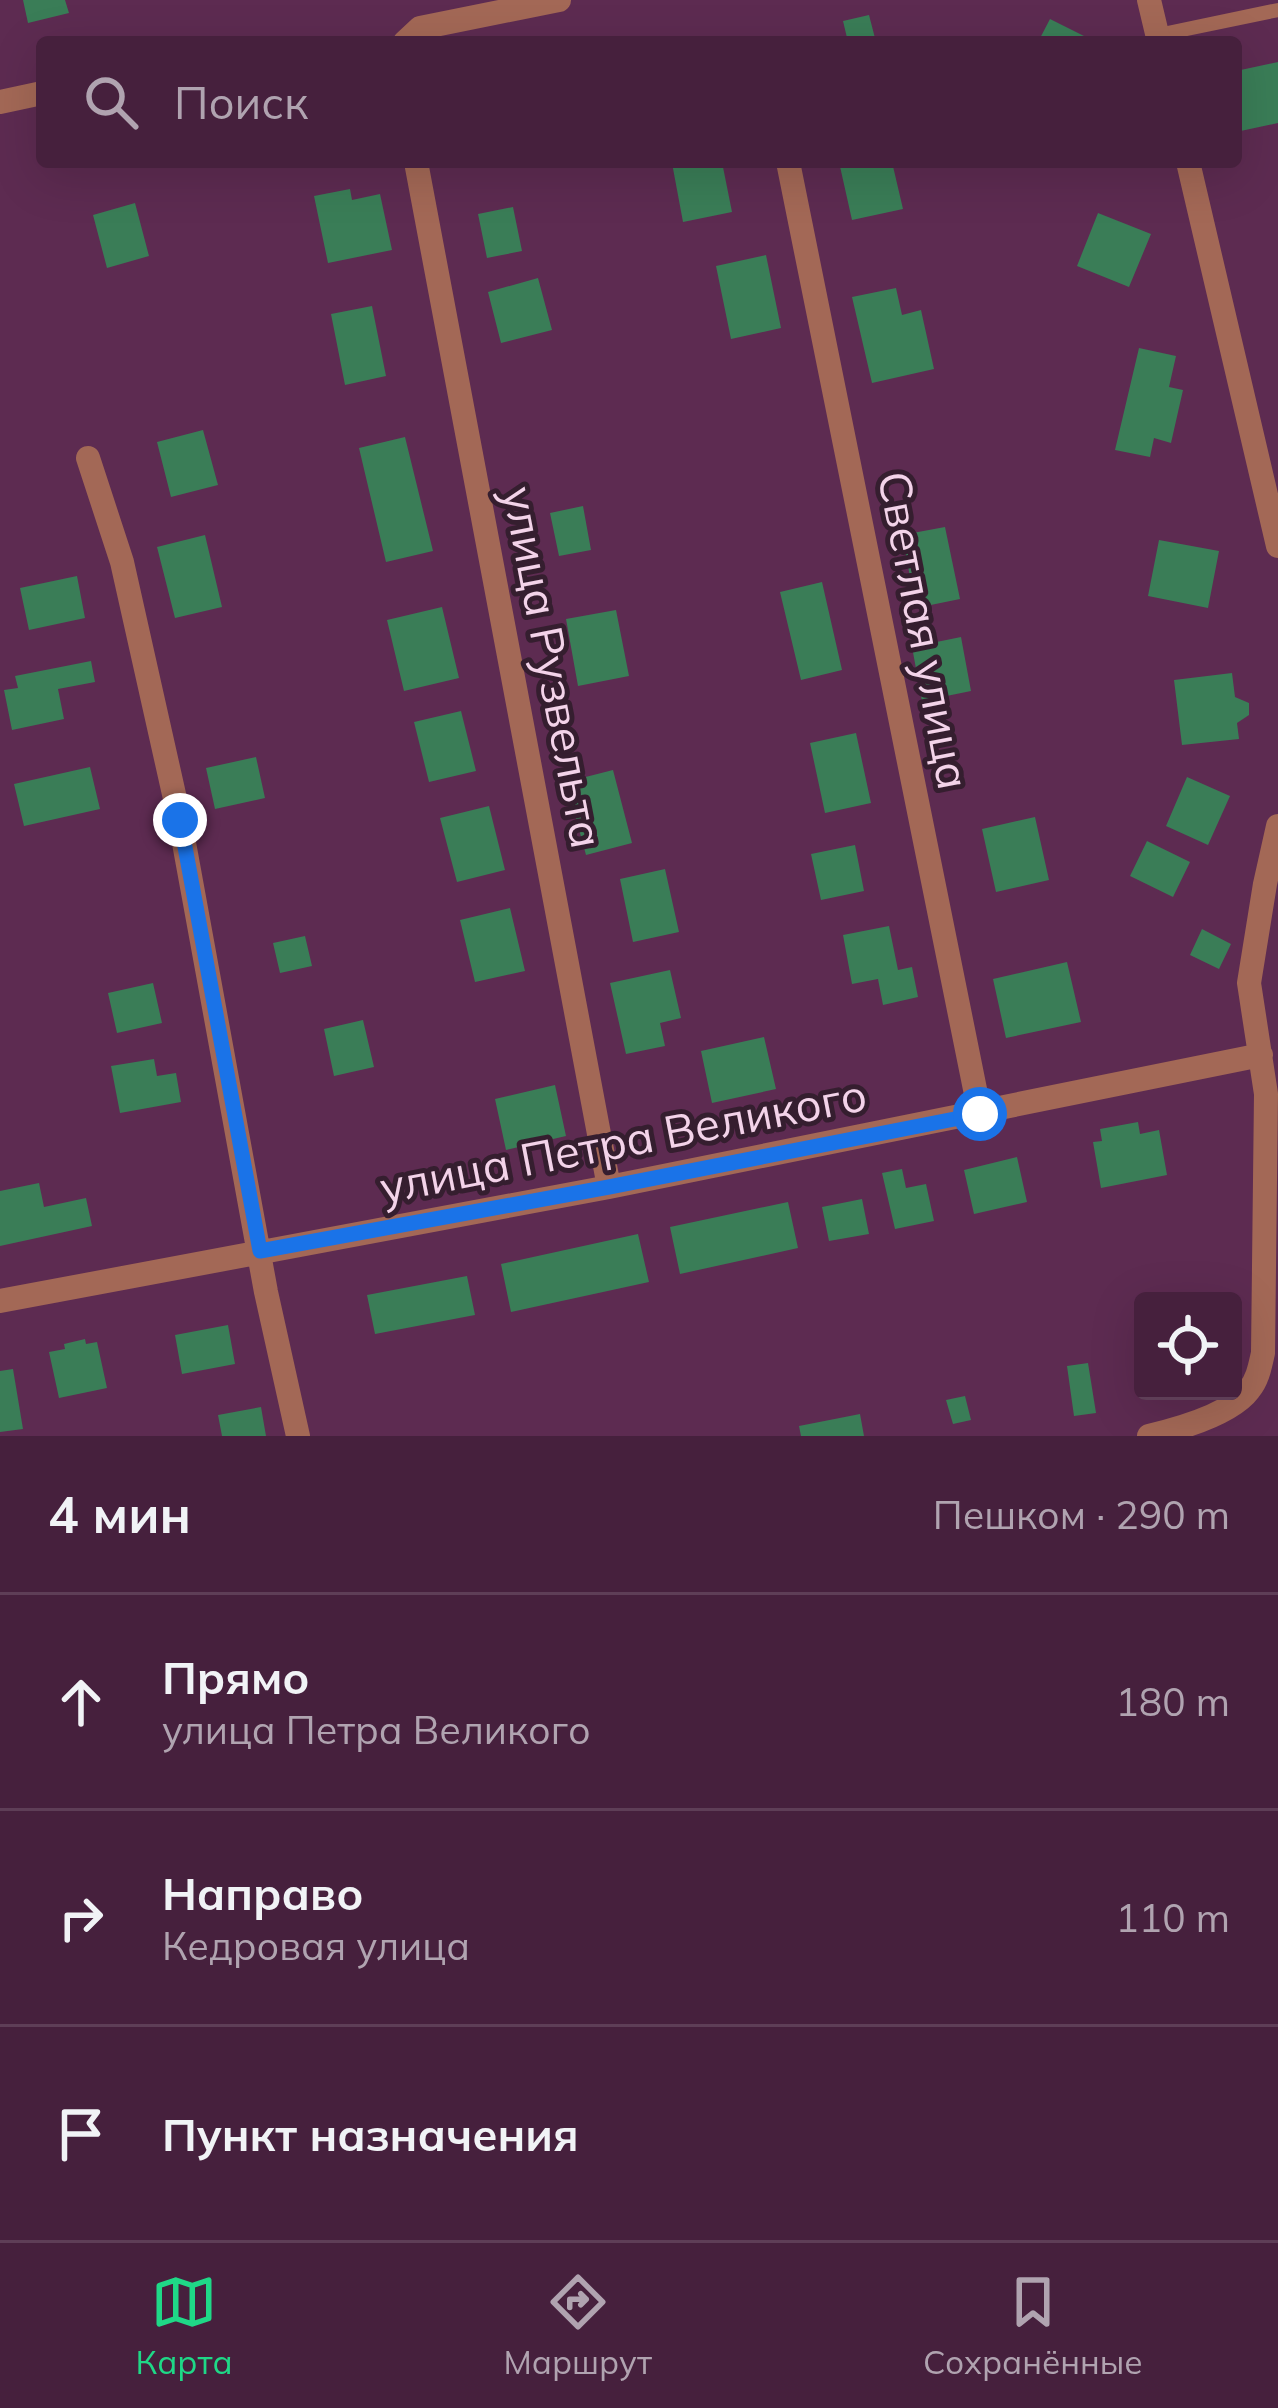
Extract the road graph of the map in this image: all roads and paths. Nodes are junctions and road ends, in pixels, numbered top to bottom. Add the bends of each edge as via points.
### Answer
1 (559, 0) edge
2 (1149, 0) edge
3 (1278, 10) edge
4 (413, 35) edge
5 (1158, 36) edge
6 (1167, 36) edge
7 (36, 94) edge
8 (0, 102) edge
9 (417, 168) edge
10 (789, 168) edge
11 (1189, 168) edge
12 (88, 458) dead end
13 (1278, 546) edge
14 (1278, 826) edge
15 (1262, 1055) junction
16 (980, 1114) junction
17 (609, 1187) junction
18 (260, 1251) junction
19 (0, 1301) edge
20 (1188, 1432) edge
21 (298, 1436) edge
22 (1149, 1436) edge

1 - 4 street
2 - 5 street
3 - 6 lane
7 - 8 street
9 - 17 street, улица Рузвельта
10 - 16 street, Светлая улица
11 - 13 street
12 - 18 street via 122,562 180,820
14 - 15 street via 1249,983
15 - 16 street, улица Петра Великого
15 - 20 street via 1260,1371 1236,1402
16 - 17 street, улица Петра Великого
17 - 18 street, улица Петра Великого
18 - 19 street, улица Петра Великого
18 - 21 street
20 - 22 street

